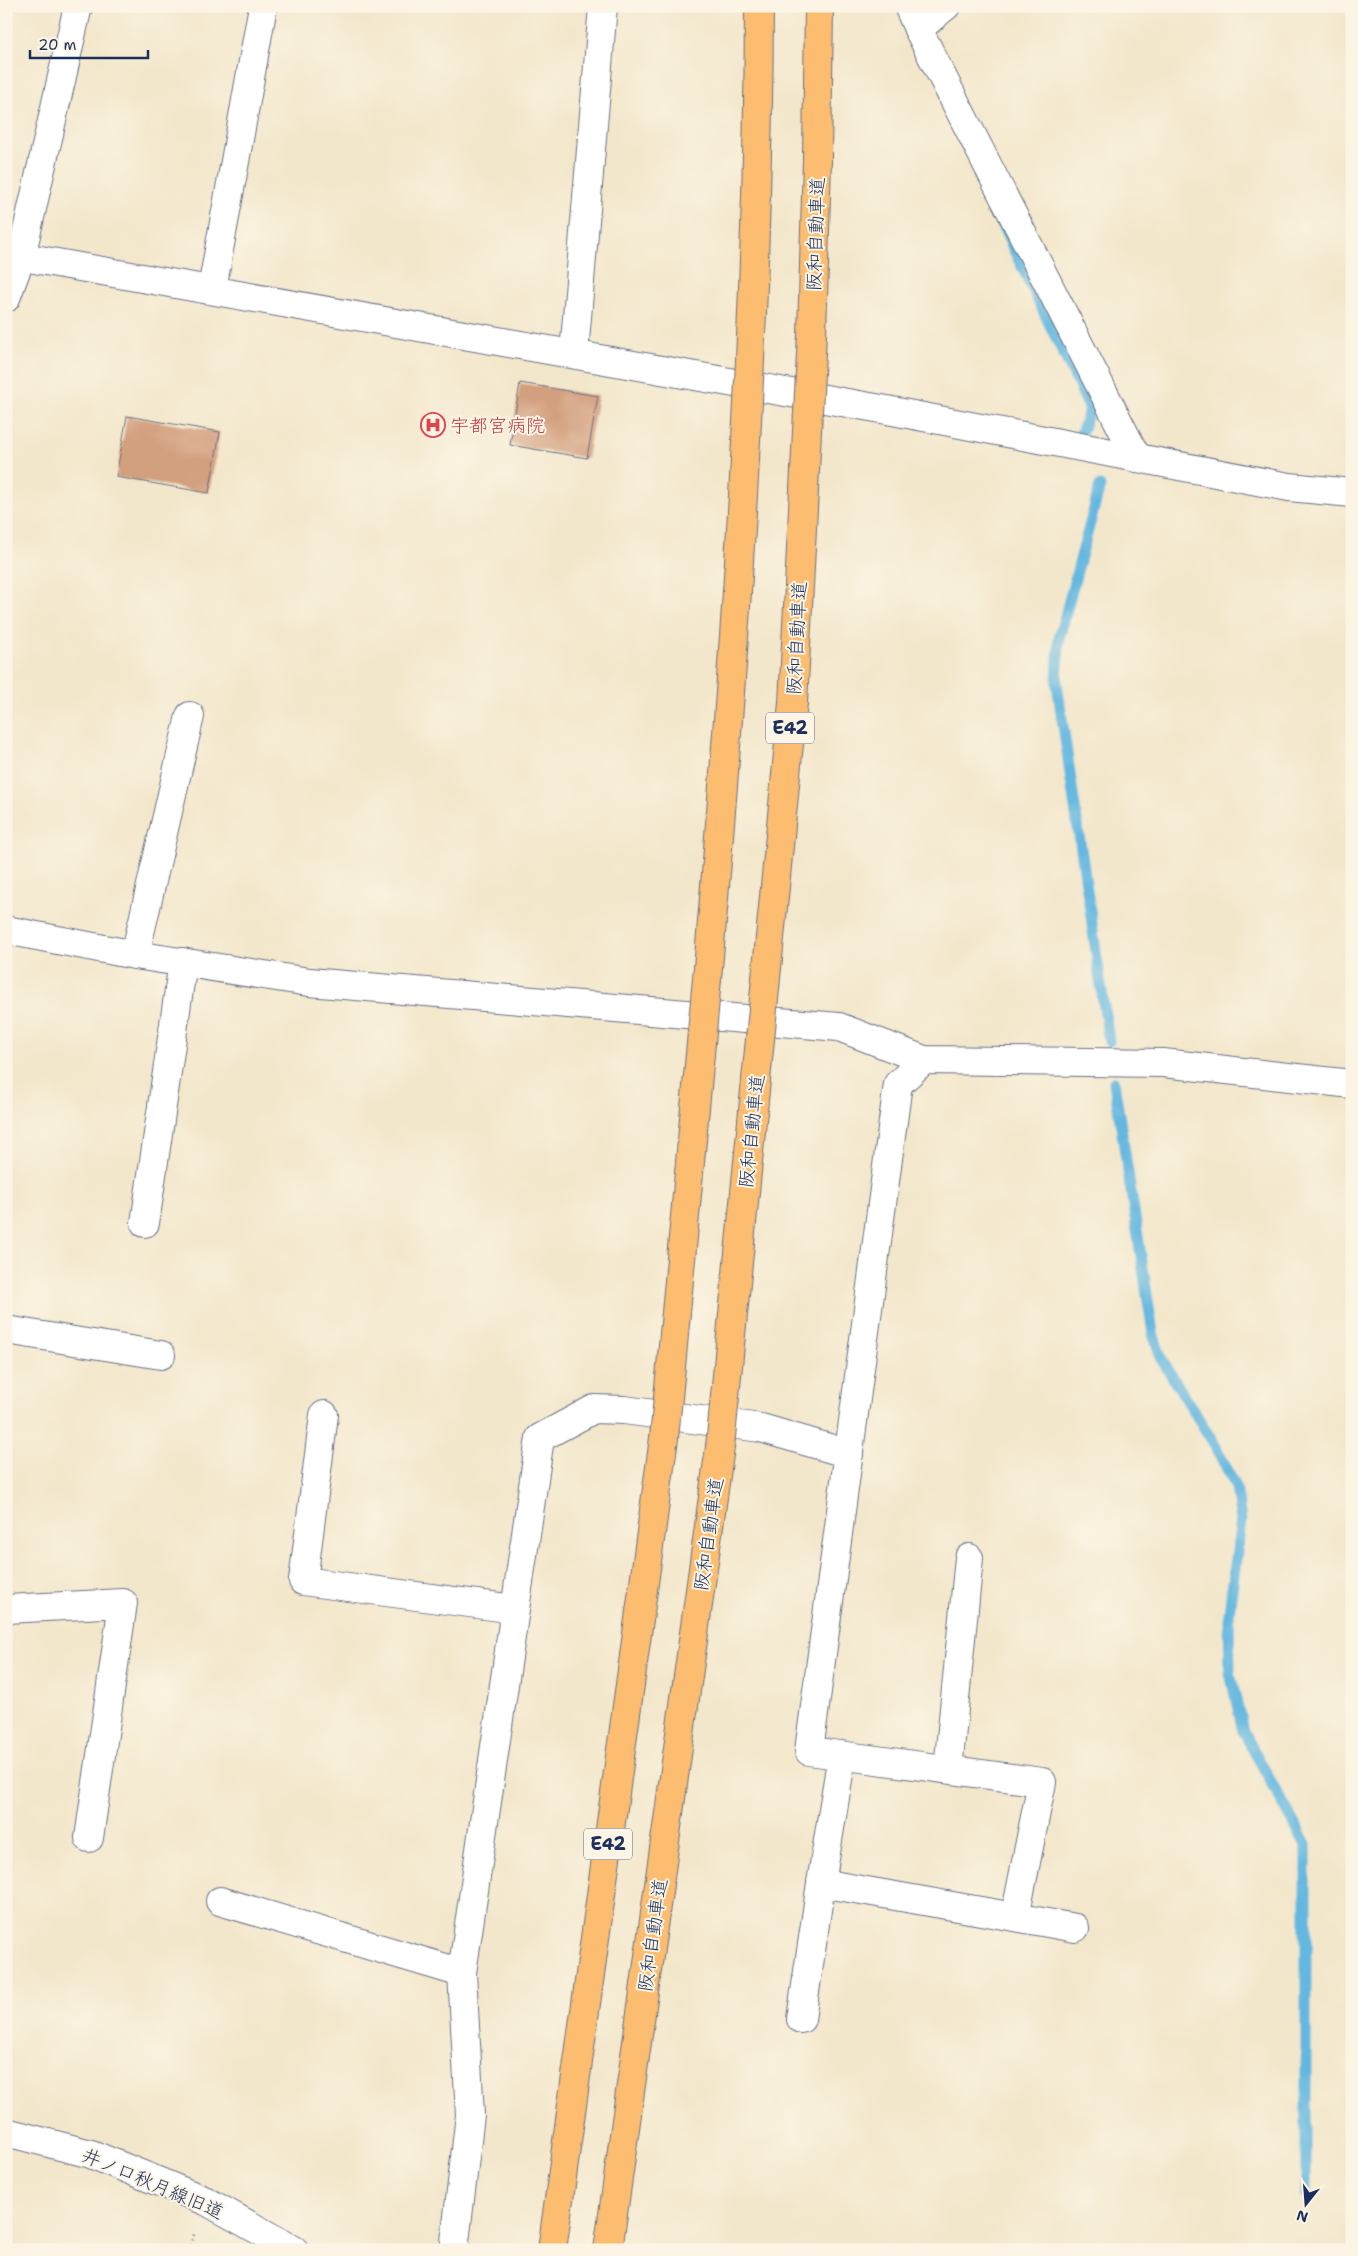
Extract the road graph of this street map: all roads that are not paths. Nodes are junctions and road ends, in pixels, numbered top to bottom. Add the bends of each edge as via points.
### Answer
1 (78, 6) edge
2 (263, 6) edge
3 (603, 6) edge
4 (759, 6) edge
5 (819, 6) edge
6 (946, 6) edge
7 (913, 18) edge
8 (13, 255) edge
9 (212, 289) junction
10 (6, 298) edge
11 (574, 353) junction
12 (1137, 458) junction
13 (1352, 493) edge
14 (190, 716) dead end
15 (6, 930) edge
16 (135, 955) junction
17 (183, 962) junction
18 (924, 1060) junction
19 (1352, 1084) edge
20 (145, 1223) dead end
21 (6, 1330) edge
22 (162, 1355) dead end
23 (324, 1415) dead end
24 (849, 1454) junction
25 (970, 1558) dead end
26 (6, 1609) edge
27 (515, 1609) junction
28 (842, 1755) junction
29 (948, 1769) junction
30 (89, 1838) dead end
31 (822, 1883) junction
32 (220, 1901) dead end
33 (1015, 1917) junction
34 (1075, 1928) dead end
35 (462, 1973) junction
36 (801, 2019) dead end
37 (6, 2132) edge
38 (294, 2250) edge
39 (454, 2250) edge
40 (552, 2250) edge
41 (608, 2250) edge

1 - 8 street
2 - 9 street
3 - 11 street
4 - 40 highway, E42, bridge via 759,160 731,702 680,1281 664,1438
5 - 41 highway, 阪和自動車道 / E42, bridge via 812,325 793,703 720,1447
6 - 7 street
7 - 12 street
8 - 9 street
8 - 10 street
9 - 11 street
11 - 12 street
12 - 13 street via 1289,487
14 - 16 street
15 - 16 street
16 - 17 street
17 - 18 street via 309,982 839,1027
17 - 20 street
18 - 19 street via 1163,1063
18 - 24 street via 898,1084
21 - 22 street
23 - 27 street via 303,1581
24 - 27 street via 761,1428 594,1409 540,1438
24 - 28 street via 809,1751
25 - 29 street
26 - 30 street via 123,1603
27 - 35 street
28 - 29 street
28 - 31 street
29 - 33 street via 1042,1782
31 - 33 street
31 - 36 street
32 - 35 street
33 - 34 street
35 - 39 street via 470,2115
37 - 38 street, 井ノ口秋月線旧道 via 91,2154 206,2201

